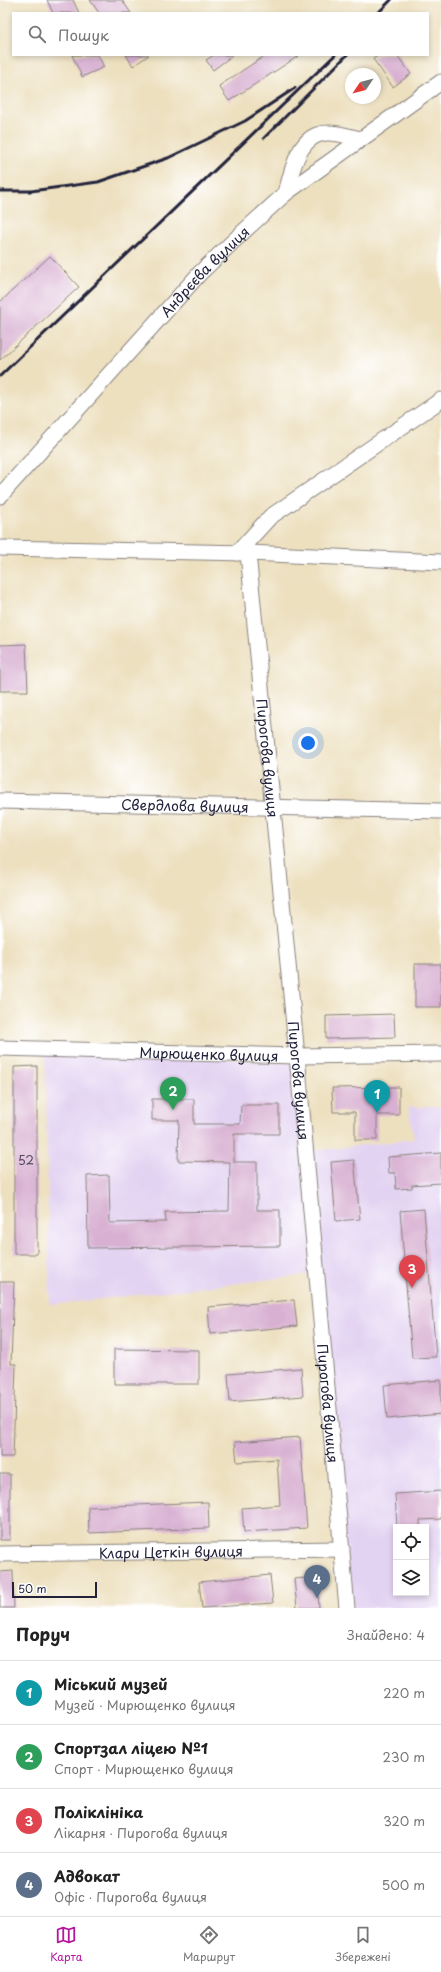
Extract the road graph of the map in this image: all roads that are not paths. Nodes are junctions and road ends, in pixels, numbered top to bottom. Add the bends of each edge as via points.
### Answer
1 (441, 82) edge
2 (360, 139) junction
3 (286, 193) junction
4 (441, 400) edge
5 (0, 496) edge
6 (0, 548) edge
7 (242, 553) junction
8 (441, 562) edge
9 (0, 801) edge
10 (274, 806) junction
11 (441, 811) edge
12 (0, 1048) edge
13 (441, 1054) edge
14 (298, 1056) junction
15 (342, 1549) junction
16 (0, 1554) edge
17 (347, 1608) edge

1 - 2 street, Андрєєва вулиця
2 - 3 street, Андрєєва вулиця
2 - 3 street via 334,134 318,135 306,143 294,165
3 - 5 street, Андрєєва вулиця via 200,273
4 - 7 street via 270,517
6 - 7 street
7 - 8 street
7 - 10 street, Пирогова вулиця
9 - 10 street, Свердлова вулиця
10 - 11 street, Свердлова вулиця
10 - 14 street, Пирогова вулиця
12 - 14 street, Мирющенко вулиця
13 - 14 street, Мирющенко вулиця
14 - 15 street, Пирогова вулиця
15 - 16 street, Клари Цеткін вулиця
15 - 17 street, Пирогова вулиця

